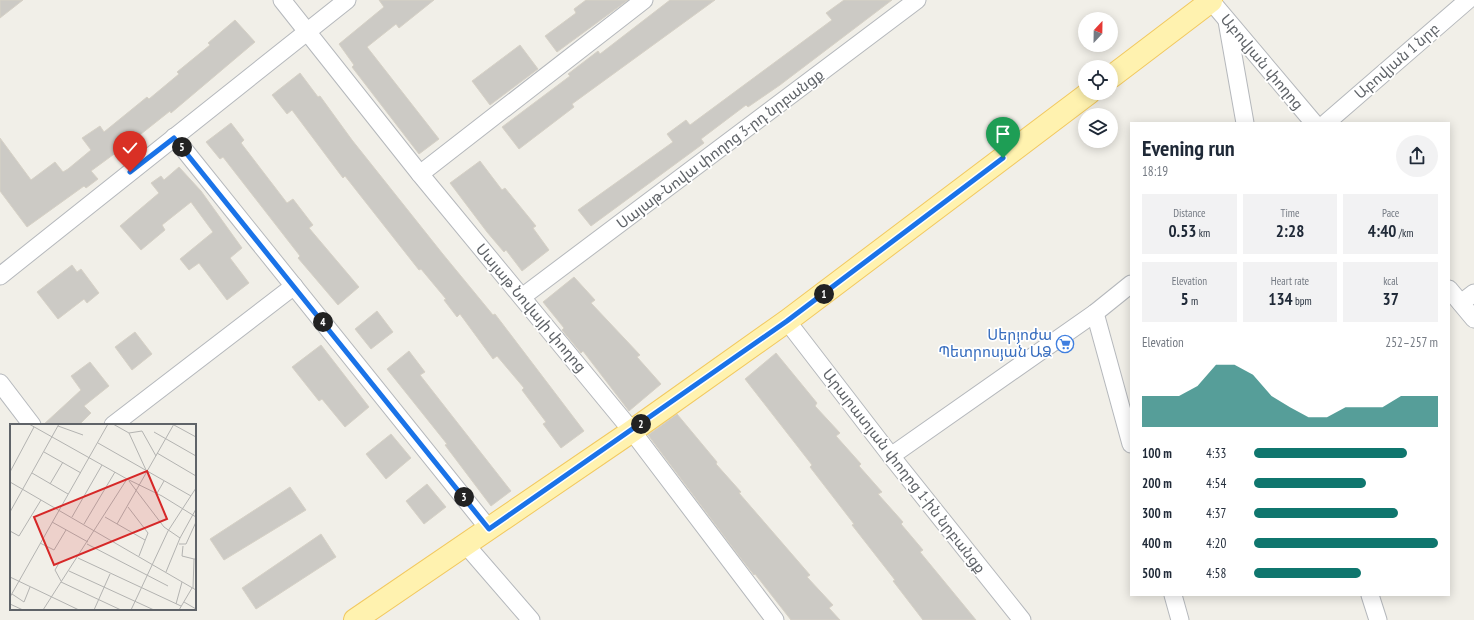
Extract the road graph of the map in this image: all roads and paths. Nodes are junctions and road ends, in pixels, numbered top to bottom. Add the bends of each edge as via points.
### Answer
1 (282, 0) edge
2 (347, 0) edge
3 (644, 0) edge
4 (917, 0) edge
5 (1210, 1) edge
6 (1468, 2) edge
7 (1227, 21) junction
8 (307, 31) junction
9 (1118, 72) edge
10 (1080, 100) edge
11 (1245, 122) edge
12 (1313, 122) edge
13 (1327, 122) edge
14 (174, 138) junction
15 (420, 174) junction
16 (0, 276) edge
17 (1130, 285) edge
18 (294, 286) junction
19 (1450, 290) edge
20 (522, 297) junction
21 (1467, 298) edge
22 (1095, 313) junction
23 (1474, 319) edge
24 (787, 321) junction
25 (0, 382) edge
26 (31, 424) edge
27 (115, 424) edge
28 (632, 431) junction
29 (1130, 440) edge
30 (891, 456) junction
31 (489, 529) junction
32 (466, 545) junction
33 (1173, 596) edge
34 (1370, 596) edge
35 (355, 620) edge
36 (530, 620) edge
37 (775, 620) edge
38 (1022, 620) edge
39 (1180, 620) edge
40 (1378, 620) edge

1 - 8 street, Սայաթ Նովայի փողոց
2 - 8 street
3 - 15 street
4 - 20 street, Սայաթ-Նովա փողոց 3-րդ նրբանցք
5 - 7 street, Աբովյան փողոց
5 - 9 main road
6 - 13 street, Աբովյան 1 նրբ
7 - 11 street
7 - 12 street, Աբովյան փողոց
8 - 14 street
8 - 15 street, Սայաթ Նովայի փողոց
10 - 24 main road
14 - 16 street
14 - 18 street
15 - 20 street, Սայաթ Նովայի փողոց
17 - 22 street
18 - 27 street
18 - 31 street
19 - 21 street
20 - 28 street, Սայաթ Նովայի փողոց
21 - 23 street
22 - 29 street
22 - 30 street
24 - 28 main road
24 - 30 street, Արարատյան փողոց 1-ին նրբանցք
25 - 26 street
28 - 31 main road
28 - 37 street, Սայաթ Նովայի փողոց
30 - 38 street, Արարատյան փողոց 1-ին նրբանցք
31 - 32 main road
32 - 35 main road
32 - 36 street
33 - 39 street
34 - 40 street

